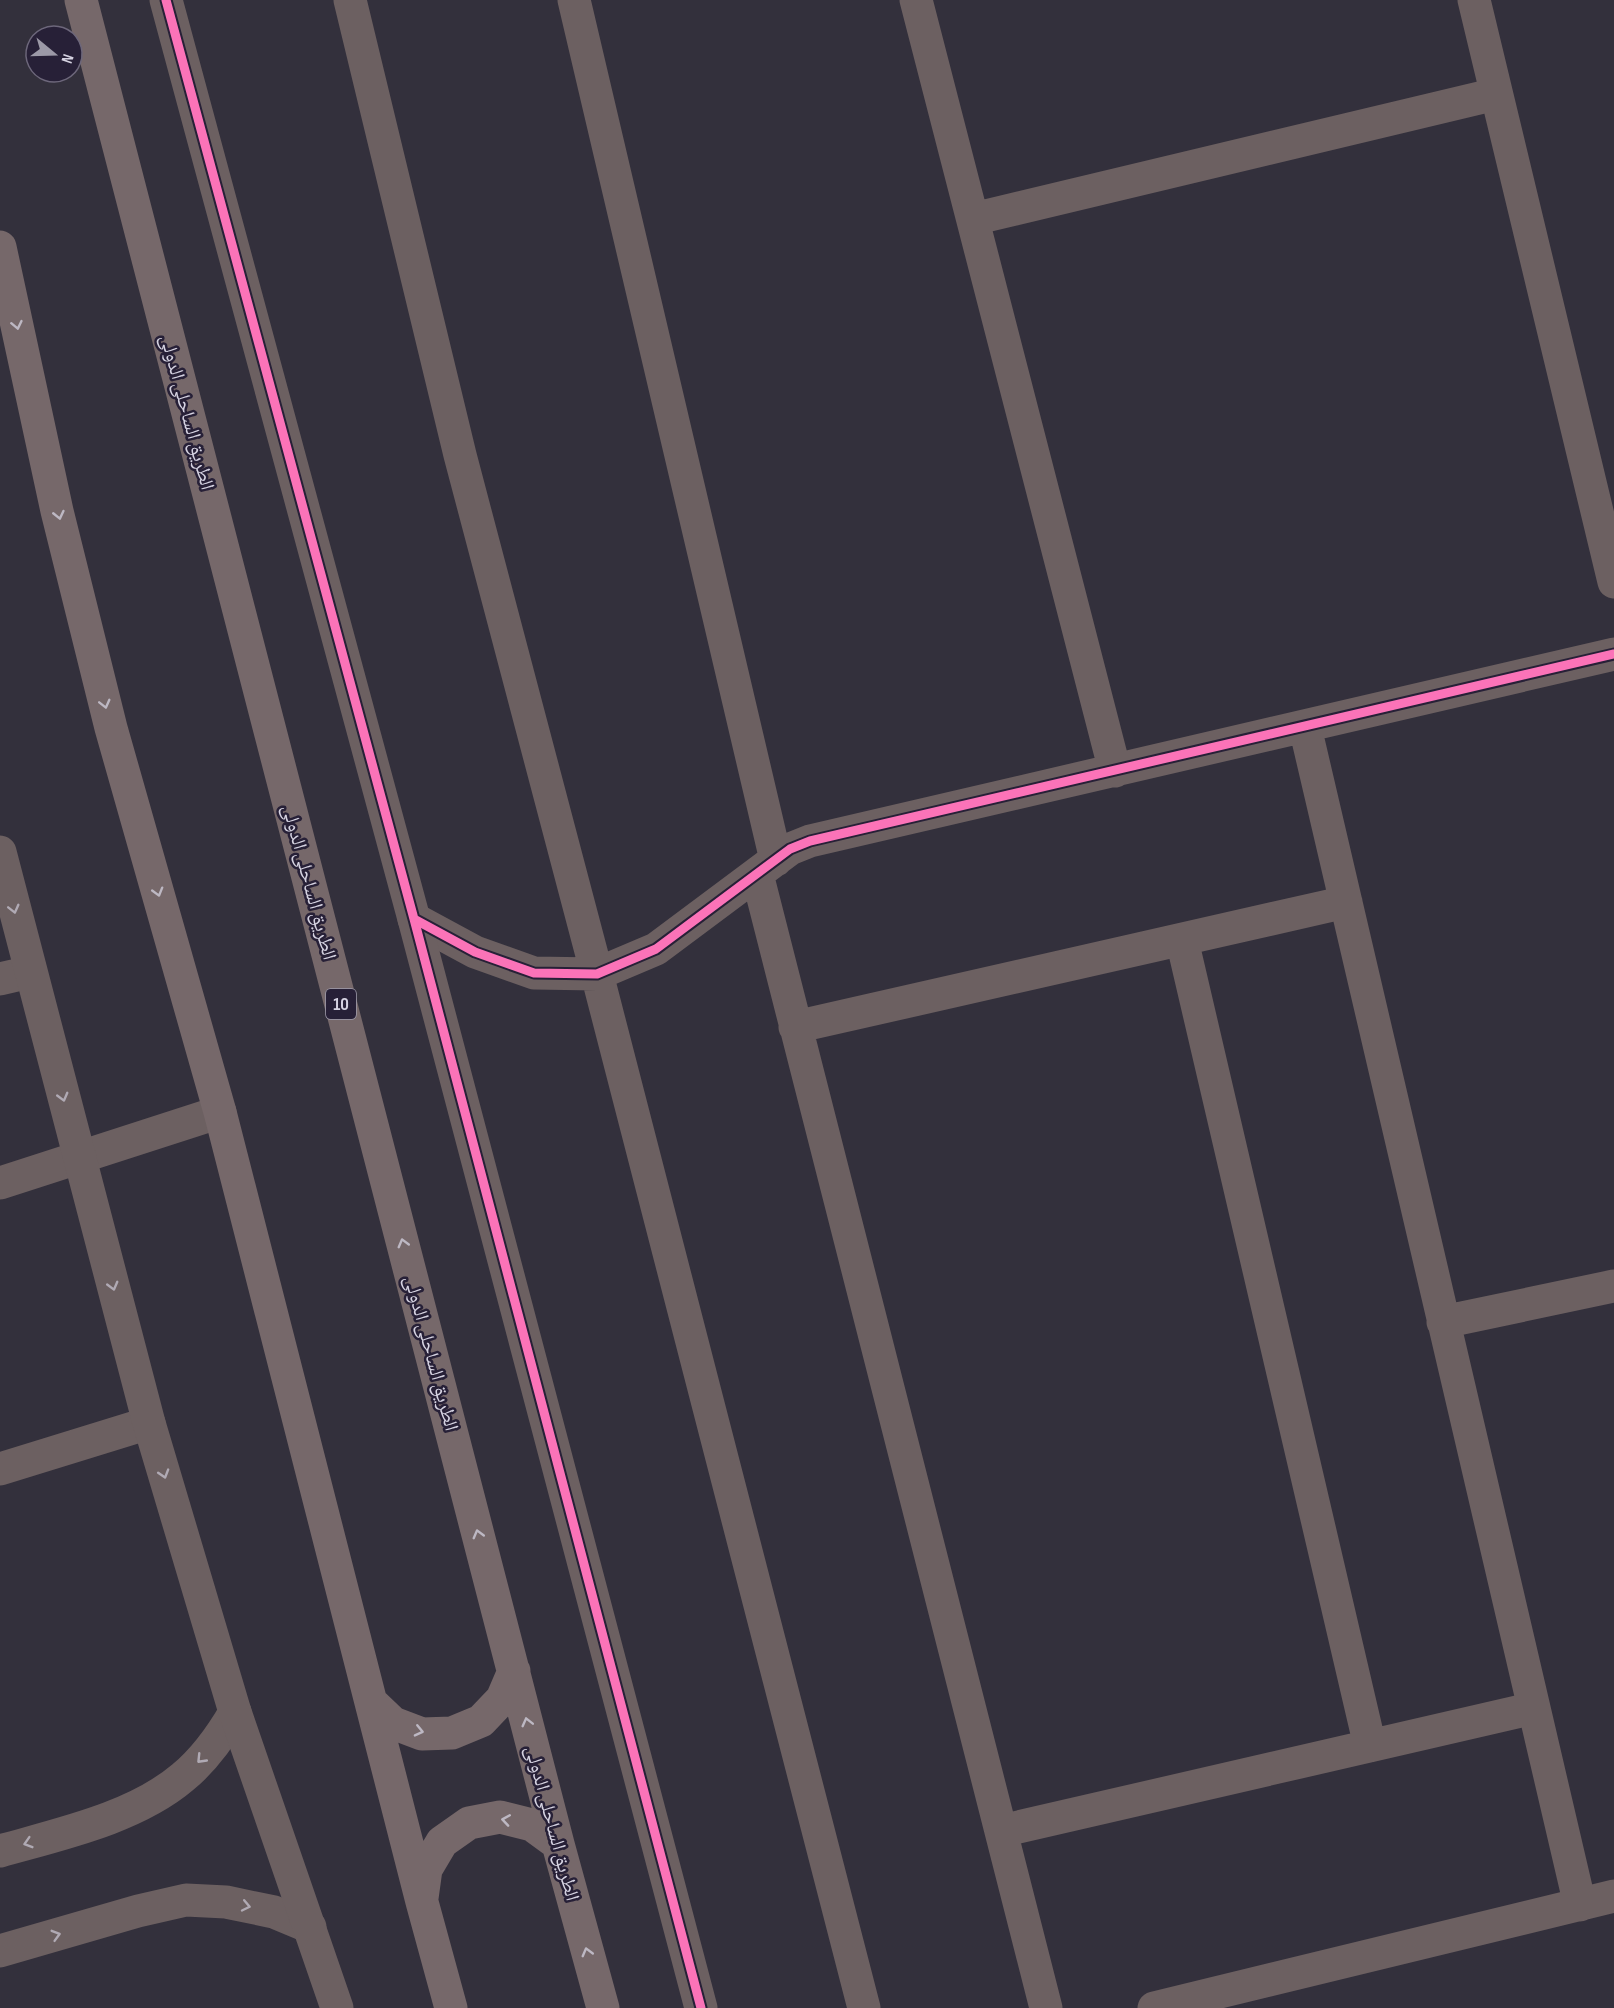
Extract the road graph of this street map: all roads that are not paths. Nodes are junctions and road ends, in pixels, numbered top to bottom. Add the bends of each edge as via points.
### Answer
1 (81, 0) edge
2 (166, 0) edge
3 (350, 0) edge
4 (574, 0) edge
5 (916, 0) edge
6 (1474, 0) edge
7 (1496, 94) junction
8 (973, 219) junction
9 (0, 247) edge
10 (1600, 465) edge
11 (1614, 582) edge
12 (1614, 654) edge
13 (1305, 727) junction
14 (1115, 771) junction
15 (0, 852) edge
16 (766, 867) junction
17 (1346, 902) junction
18 (414, 919) junction
19 (1182, 940) junction
20 (597, 974) junction
21 (15, 975) edge
22 (795, 1027) junction
23 (220, 1113) junction
24 (79, 1157) junction
25 (0, 1183) edge
26 (1614, 1286) edge
27 (1443, 1322) junction
28 (149, 1423) junction
29 (0, 1469) edge
30 (514, 1671) junction
31 (370, 1702) junction
32 (1534, 1708) junction
33 (235, 1712) junction
34 (1370, 1746) junction
35 (1001, 1831) junction
36 (558, 1844) junction
37 (0, 1851) edge
38 (1614, 1896) edge
39 (422, 1902) junction
40 (1580, 1905) junction
41 (310, 1927) junction
42 (0, 1951) edge
43 (337, 2008) edge
44 (452, 2008) edge
45 (603, 2008) edge
46 (701, 2008) edge
47 (864, 2008) edge
48 (1046, 2008) edge
49 (1154, 2008) edge

30 -> 1 highway, الطريق الساحلى الدولى / 10
2 - 18 street
3 - 20 street via 460,455
4 - 16 street
5 - 8 street
6 - 7 street
7 - 8 street
7 - 10 street
8 - 14 street
9 -> 23 highway via 57,511 111,728
10 - 11 street
12 - 13 street
13 - 14 street
13 - 17 street
14 - 16 street via 810,841 790,849
15 -> 21 street
16 - 20 street via 656,949
16 - 22 street
17 - 19 street
17 - 27 street
18 - 20 street via 475,952 534,973
18 - 46 street
19 - 22 street
19 - 34 street
20 - 47 street
21 -> 24 street
22 - 35 street
23 - 24 street
23 - 31 highway
24 - 25 street
24 -> 28 street
26 - 27 street
27 - 32 street
28 - 29 street
28 -> 33 street
31 -> 30 highway via 393,1723 422,1734 452,1733 481,1721 502,1699
36 -> 30 highway, الطريق الساحلى الدولى / 10
31 - 39 highway
32 - 34 street
32 - 40 street
33 -> 37 street via 218,1742 183,1777 142,1804
33 - 41 street
34 - 35 street
35 - 48 street
36 -> 39 highway via 532,1825 500,1817 469,1823 436,1851 426,1869
45 -> 36 highway, الطريق الساحلى الدولى / 10
38 - 40 street
39 - 44 highway
40 - 49 street
42 -> 41 street via 186,1900 273,1912
41 - 43 street

